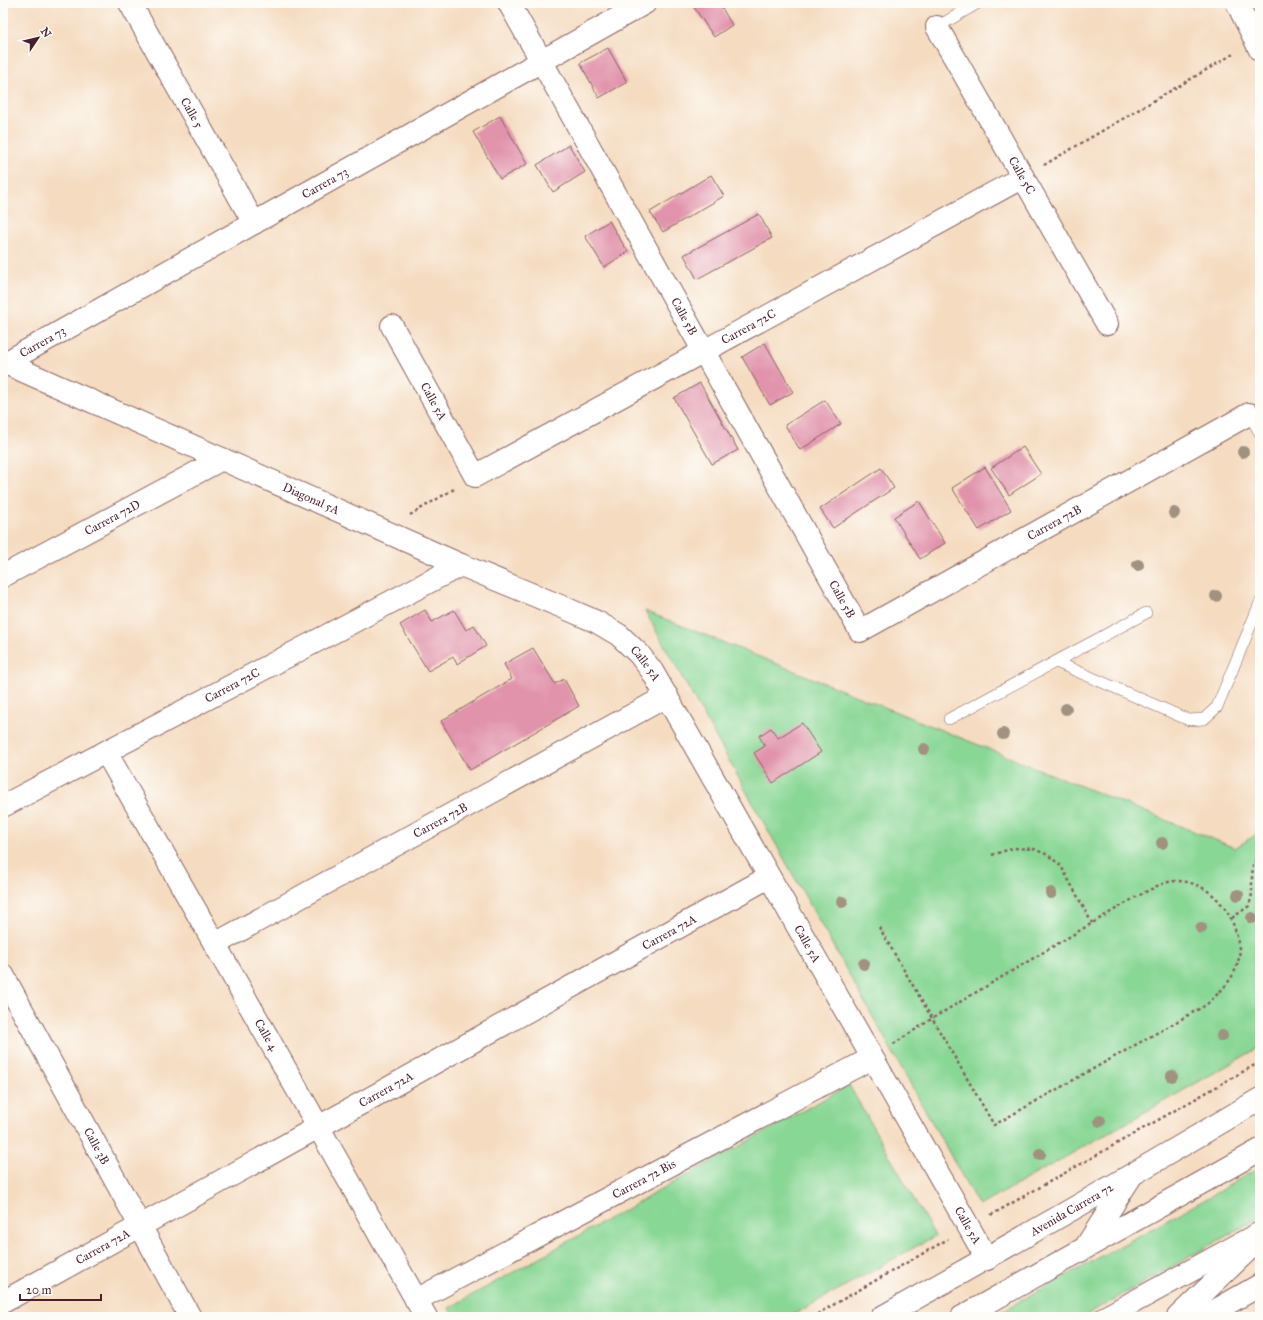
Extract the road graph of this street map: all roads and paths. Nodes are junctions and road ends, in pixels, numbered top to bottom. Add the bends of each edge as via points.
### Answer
1 (130, 3) edge
2 (509, 3) edge
3 (645, 3) edge
4 (978, 3) edge
5 (1237, 3) edge
6 (937, 27) joint
7 (1257, 45) edge
8 (541, 61) junction
9 (1023, 177) junction
10 (254, 223) junction
11 (1107, 324) dead end
12 (392, 326) dead end
13 (704, 352) junction
14 (4, 363) edge
15 (1249, 414) joint
16 (1260, 433) edge
17 (222, 459) junction
18 (475, 476) junction
19 (384, 531) junction
20 (461, 565) junction
21 (3, 576) edge
22 (1260, 603) edge
23 (1146, 613) dead end
24 (860, 631) joint
25 (619, 635) joint
26 (1056, 662) junction
27 (667, 696) junction
28 (949, 719) dead end
29 (106, 752) junction
30 (3, 806) edge
31 (1260, 852) edge
32 (992, 855) dead end
33 (770, 877) junction
34 (1232, 918) junction
35 (1092, 923) junction
36 (879, 927) dead end
37 (215, 944) junction
38 (3, 975) edge
39 (933, 1018) junction
40 (872, 1058) junction
41 (1260, 1062) edge
42 (1260, 1099) edge
43 (318, 1127) junction
44 (1260, 1150) edge
45 (1132, 1175) junction
46 (140, 1226) junction
47 (968, 1227) junction
48 (1260, 1232) edge
49 (1260, 1238) edge
50 (1086, 1247) junction
51 (987, 1259) junction
52 (1260, 1285) edge
53 (3, 1302) edge
54 (421, 1309) edge
55 (190, 1317) edge
56 (812, 1317) edge
57 (882, 1317) edge
58 (962, 1317) edge
59 (1106, 1317) edge
60 (1178, 1317) edge
61 (1204, 1317) edge

1 - 10 main road, Calle 5
2 - 8 main road, Calle 5B
3 - 8 main road, Carrera 73
4 - 6 lane
5 - 7 main road
6 - 9 main road, Calle 5C
7 - 9 path
8 - 10 main road, Carrera 73
8 - 13 main road, Calle 5B
9 - 11 main road, Calle 5C
9 - 13 main road, Carrera 72C
10 - 14 main road, Carrera 73
12 - 18 main road, Calle 5A
13 - 18 main road, Carrera 72C
13 - 24 main road, Calle 5B
14 - 17 main road, Diagonal 5A
15 - 16 lane
15 - 24 main road, Carrera 72B
17 - 19 main road, Diagonal 5A
17 - 21 main road, Carrera 72D
18 - 19 path
19 - 20 main road, Diagonal 5A
20 - 25 main road, Diagonal 5A via 597,622
20 - 29 main road, Carrera 72C
22 - 26 lane via 1216,707 1204,719 1189,720
23 - 26 lane
25 - 27 main road, Calle 5A via 639,654
26 - 28 lane
27 - 33 main road, Calle 5A
27 - 37 main road, Carrera 72B
29 - 30 main road, Carrera 72C
29 - 37 main road, Calle 4
31 - 34 path via 1253,865 1249,906
32 - 35 path via 1013,848 1034,849 1048,855 1061,866
33 - 40 main road, Calle 5A
33 - 43 main road, Carrera 72A
34 - 35 path via 1218,900 1204,888 1190,882 1174,881 1160,884
34 - 39 path via 1239,956 1234,972 1224,988 1206,1005 994,1125
35 - 39 path
36 - 39 path
37 - 43 main road, Calle 4
38 - 46 main road, Calle 3B
39 - 40 path
40 - 47 main road, Calle 5A
40 - 54 main road, Carrera 72 Bis
41 - 47 path
42 - 45 main road, Avenida Carrera 72
43 - 46 main road, Carrera 72A
43 - 54 main road, Calle 4
44 - 50 main road
45 - 50 main road
45 - 51 main road, Avenida Carrera 72
46 - 53 main road, Carrera 72A
46 - 55 main road, Calle 3B
47 - 51 main road, Calle 5A
47 - 56 path
48 - 59 main road
49 - 60 main road
50 - 58 main road
51 - 57 main road, Avenida Carrera 72
52 - 61 main road

